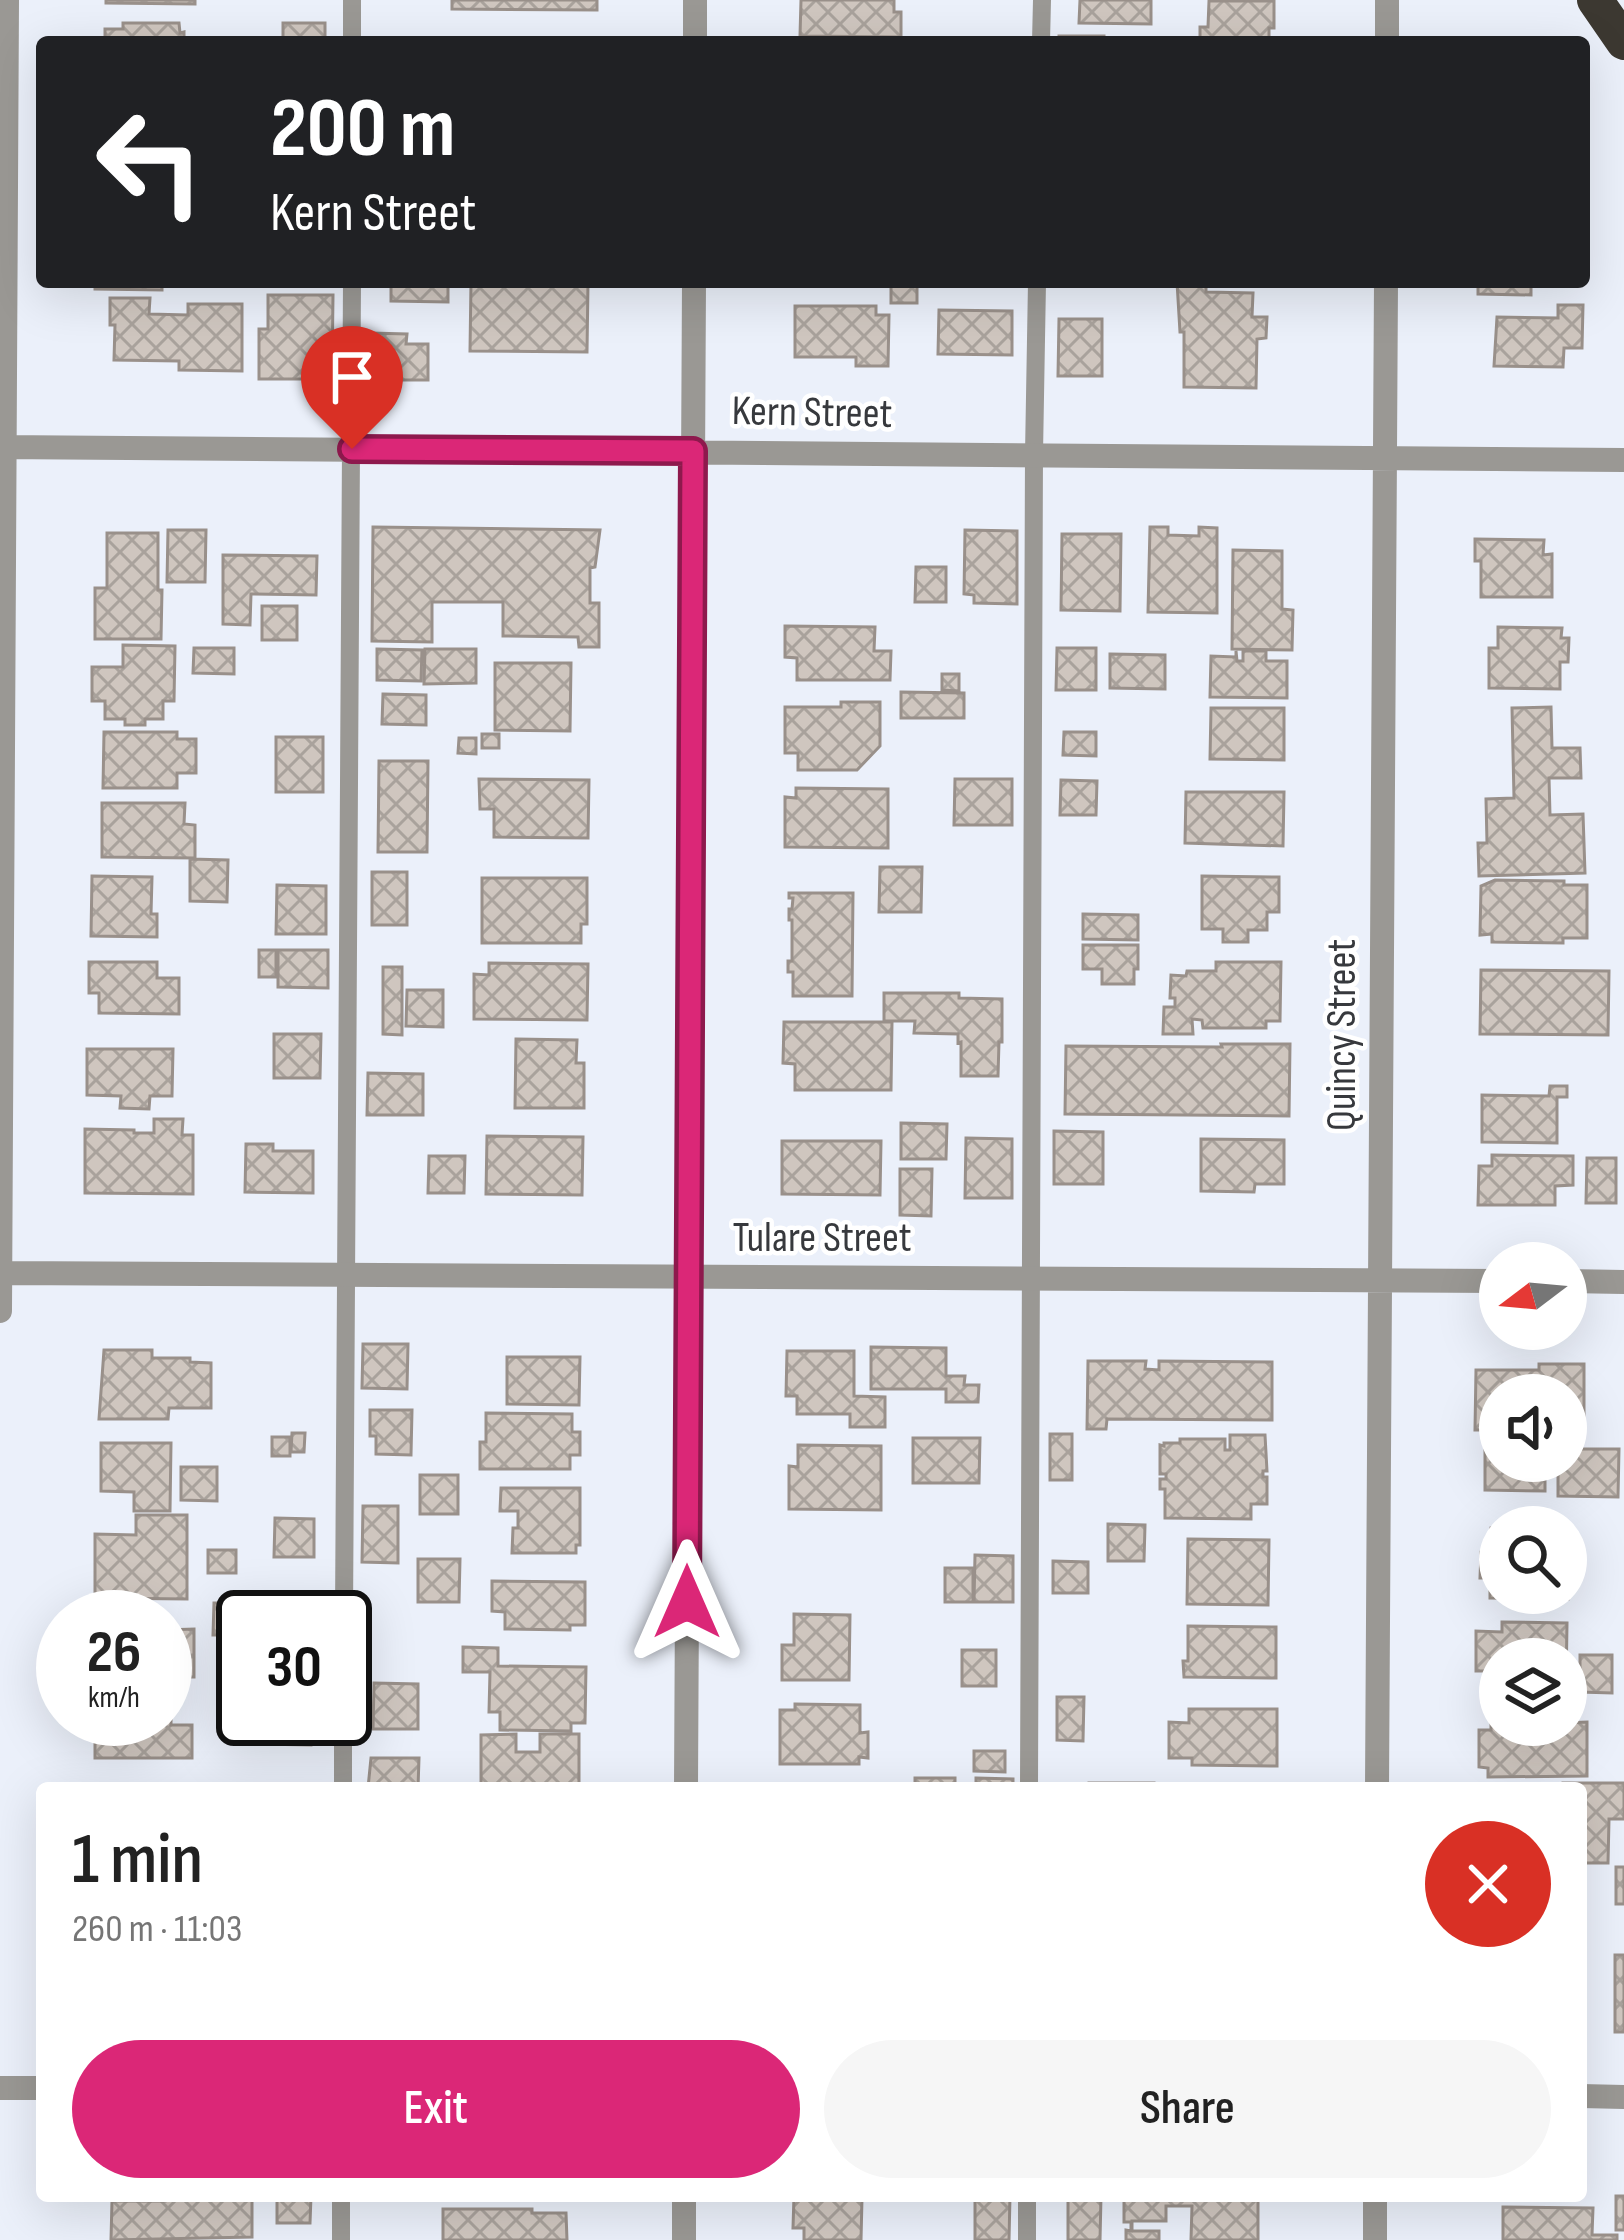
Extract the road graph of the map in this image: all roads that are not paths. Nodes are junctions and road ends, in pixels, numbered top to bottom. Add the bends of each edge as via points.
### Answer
1 (8, 0) edge
2 (352, 0) edge
3 (695, 0) edge
4 (1042, 0) edge
5 (1388, 0) edge
6 (1594, 0) edge
7 (352, 36) edge
8 (695, 36) edge
9 (1041, 36) edge
10 (1387, 36) edge
11 (1624, 42) edge
12 (352, 288) edge
13 (694, 288) edge
14 (1037, 288) edge
15 (1386, 288) edge
16 (3, 447) edge
17 (352, 449) junction
18 (693, 451) junction
19 (1034, 454) junction
20 (1384, 458) junction
21 (1624, 460) edge
22 (0, 1273) edge
23 (346, 1275) junction
24 (689, 1277) junction
25 (1031, 1278) junction
26 (1380, 1280) junction
27 (1479, 1281) edge
28 (1587, 1281) edge
29 (1624, 1282) edge
30 (0, 1311) edge
31 (344, 1590) edge
32 (343, 1746) edge
33 (343, 1782) edge
34 (686, 1782) edge
35 (1029, 1782) edge
36 (1377, 1782) edge
37 (0, 2088) edge
38 (36, 2088) edge
39 (1587, 2096) edge
40 (1624, 2097) edge
41 (341, 2202) edge
42 (684, 2202) edge
43 (1027, 2202) edge
44 (1375, 2202) edge
45 (340, 2240) edge
46 (684, 2240) edge
47 (1027, 2240) edge
48 (1375, 2240) edge

1 - 16 street
2 - 7 lane
3 - 8 street
4 - 9 lane
5 - 10 street
6 - 11 highway
12 - 17 lane
13 - 18 street
14 - 19 lane
15 - 20 street, Quincy Street
16 - 17 street, Kern Street
16 - 22 street
17 - 18 street, Kern Street
17 - 23 lane
18 - 19 street, Kern Street
18 - 24 street
19 - 20 street, Kern Street
19 - 25 lane
20 - 21 street, Kern Street
20 - 26 street, Quincy Street
22 - 23 street, Tulare Street
22 - 30 street
23 - 24 street, Tulare Street
23 - 31 lane
24 - 25 street, Tulare Street
24 - 34 street
25 - 26 street, Tulare Street
25 - 35 lane
26 - 27 street, Tulare Street
26 - 36 street, Quincy Street
28 - 29 street
32 - 33 lane
37 - 38 street
39 - 40 street
41 - 45 lane
42 - 46 street
43 - 47 lane
44 - 48 street

